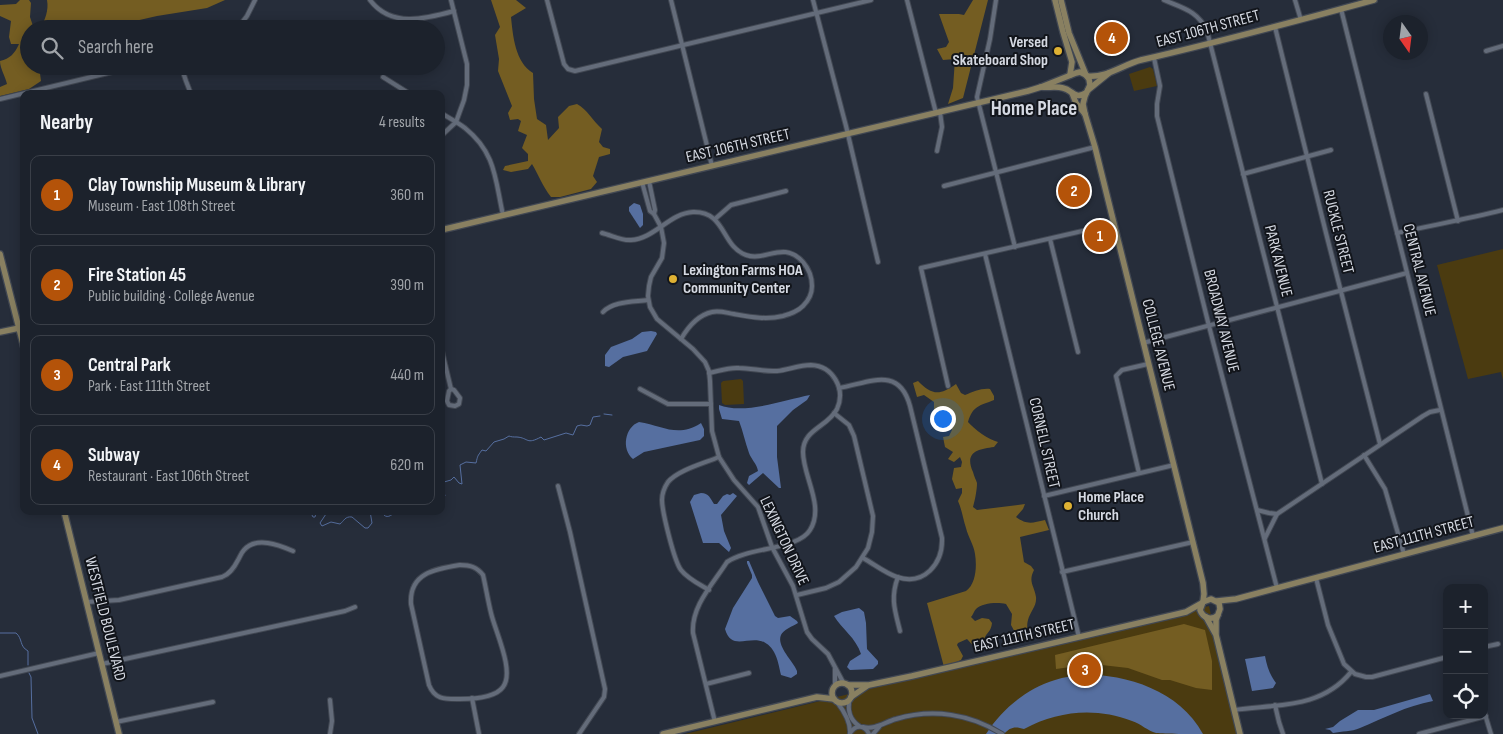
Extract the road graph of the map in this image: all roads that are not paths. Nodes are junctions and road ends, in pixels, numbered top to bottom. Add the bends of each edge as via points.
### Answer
1 (255, 0) edge
2 (370, 0) edge
3 (451, 0) edge
4 (547, 0) edge
5 (671, 0) edge
6 (813, 0) edge
7 (871, 0) edge
8 (907, 0) edge
9 (996, 0) edge
10 (1055, 0) edge
11 (1061, 0) edge
12 (1164, 0) edge
13 (1295, 0) edge
14 (1374, 0) edge
15 (1341, 9) junction
16 (454, 11) junction
17 (816, 13) junction
18 (244, 20) edge
19 (1301, 20) junction
20 (1275, 26) junction
21 (1210, 44) junction
22 (682, 45) junction
23 (1503, 46) edge
24 (1486, 51) dead end
25 (1154, 58) junction
26 (1109, 73) junction
27 (100, 75) edge
28 (184, 75) edge
29 (1086, 75) junction
30 (1070, 76) junction
31 (383, 77) dead end
32 (47, 88) joint
33 (1041, 88) junction
34 (38, 90) edge
35 (190, 90) edge
36 (404, 90) edge
37 (1088, 91) junction
38 (1070, 92) junction
39 (20, 94) edge
40 (1426, 94) dead end
41 (0, 99) edge
42 (979, 102) junction
43 (938, 112) junction
44 (1085, 114) junction
45 (445, 115) edge
46 (456, 122) junction
47 (445, 132) edge
48 (847, 134) junction
49 (1094, 147) junction
50 (1331, 150) dead end
51 (937, 151) dead end
52 (1307, 157) junction
53 (712, 166) junction
54 (996, 172) junction
55 (1243, 174) junction
56 (649, 180) junction
57 (642, 182) junction
58 (944, 186) dead end
59 (786, 191) dead end
60 (1503, 210) edge
61 (654, 214) junction
62 (503, 216) junction
63 (715, 219) junction
64 (1458, 221) junction
65 (1113, 224) junction
66 (661, 227) junction
67 (445, 229) edge
68 (602, 233) dead end
69 (1397, 233) junction
70 (1050, 239) junction
71 (1015, 247) junction
72 (0, 254) edge
73 (985, 254) junction
74 (878, 262) dead end
75 (1407, 273) junction
76 (1341, 291) junction
77 (648, 300) junction
78 (1277, 308) junction
79 (602, 312) dead end
80 (20, 324) edge
81 (1209, 326) junction
82 (20, 327) edge
83 (0, 332) edge
84 (681, 339) junction
85 (1143, 343) junction
86 (1078, 352) dead end
87 (445, 364) edge
88 (1148, 364) junction
89 (709, 373) junction
90 (948, 386) dead end
91 (840, 388) junction
92 (451, 389) junction
93 (640, 389) dead end
94 (711, 404) junction
95 (1440, 410) junction
96 (834, 413) junction
97 (1380, 444) junction
98 (1364, 455) junction
99 (719, 456) junction
100 (1174, 465) junction
101 (1139, 473) junction
102 (1322, 484) junction
103 (558, 486) dead end
104 (1044, 496) junction
105 (1257, 510) junction
106 (1277, 514) junction
107 (65, 515) edge
108 (1503, 528) edge
109 (1473, 536) junction
110 (1265, 538) junction
111 (1193, 542) junction
112 (772, 547) junction
113 (293, 550) dead end
114 (1404, 554) junction
115 (863, 558) junction
116 (1062, 572) junction
117 (898, 577) junction
118 (1316, 578) junction
119 (1203, 583) junction
120 (1278, 588) junction
121 (709, 590) junction
122 (797, 595) junction
123 (1236, 599) junction
124 (1216, 600) junction
125 (87, 602) junction
126 (1202, 602) junction
127 (355, 607) dead end
128 (1186, 612) junction
129 (1219, 614) junction
130 (1204, 616) junction
131 (900, 632) dead end
132 (1216, 635) junction
133 (1079, 637) junction
134 (1498, 644) dead end
135 (1488, 646) edge
136 (99, 653) junction
137 (1443, 659) edge
138 (102, 664) junction
139 (836, 669) junction
140 (1351, 672) junction
141 (749, 673) dead end
142 (0, 676) edge
143 (706, 684) junction
144 (846, 685) junction
145 (869, 685) junction
146 (834, 687) junction
147 (817, 697) junction
148 (472, 698) junction
149 (850, 698) junction
150 (330, 700) dead end
151 (836, 700) junction
152 (213, 702) dead end
153 (1276, 705) junction
154 (1234, 710) junction
155 (1475, 719) edge
156 (1487, 719) edge
157 (116, 722) junction
158 (715, 722) junction
159 (881, 725) junction
160 (861, 727) junction
161 (119, 734) edge
162 (330, 734) edge
163 (479, 734) edge
164 (579, 734) edge
165 (663, 734) edge
166 (850, 734) edge
167 (871, 734) edge
168 (1002, 734) edge
169 (1240, 734) edge
170 (1283, 734) edge
171 (1419, 734) edge
172 (1491, 734) edge

1 - 18 street
2 - 16 street via 387,15 403,20
3 - 16 street
4 - 22 street via 562,59 570,70
5 - 22 street
6 - 17 street
7 - 17 street
8 - 43 street
9 - 42 street via 977,94
10 - 30 main road via 1072,62
11 - 29 main road via 1069,32
12 - 21 street, PARK AVENUE via 1196,15 1203,22
13 - 19 street
14 - 15 main road, EAST 106TH STREET
15 - 19 main road, EAST 106TH STREET
15 - 69 street, CENTRAL AVENUE
16 - 46 street via 467,75
17 - 22 street
17 - 48 street
19 - 20 main road, EAST 106TH STREET
20 - 21 main road, EAST 106TH STREET
20 - 52 street, RUCKLE STREET
21 - 25 main road, EAST 106TH STREET
21 - 55 street, PARK AVENUE
22 - 53 street
23 - 24 street
25 - 26 main road, EAST 106TH STREET
25 - 81 street, BROADWAY AVENUE via 1160,86 1157,116
26 - 29 main road, EAST 106TH STREET
26 - 37 main road, EAST 106TH STREET
27 - 32 street
28 - 35 street
29 - 30 main road via 1078,72
29 - 37 main road via 1090,83
30 - 33 main road, EAST 106TH STREET
30 - 38 main road via 1067,82
31 - 36 street
32 - 34 street
33 - 38 main road, EAST 106TH STREET via 1063,88
33 - 42 main road, EAST 106TH STREET
37 - 38 main road via 1080,95
37 - 44 main road, COLLEGE AVENUE
38 - 44 main road, COLLEGE AVENUE
39 - 41 street
40 - 64 street
42 - 43 main road, EAST 106TH STREET
42 - 54 street
43 - 48 main road, EAST 106TH STREET
43 - 51 street via 942,127
44 - 49 main road, COLLEGE AVENUE
45 - 46 street
46 - 47 street
46 - 62 street via 477,139 489,157
48 - 53 main road, EAST 106TH STREET
48 - 74 street
49 - 54 street
49 - 65 main road, COLLEGE AVENUE
50 - 52 street
52 - 55 street
52 - 76 street, RUCKLE STREET
53 - 56 main road, EAST 106TH STREET
54 - 58 street
54 - 71 street
55 - 78 street, PARK AVENUE
56 - 57 main road, EAST 106TH STREET
56 - 61 street
57 - 61 street via 650,211
57 - 62 main road, EAST 106TH STREET
59 - 63 street via 731,205
60 - 64 street
61 - 66 street
62 - 67 main road, EAST 106TH STREET
63 - 66 street via 700,212 689,213
63 - 84 street via 739,252 756,256 784,252 797,256 810,274 811,293 797,311 774,318 719,311 705,314
64 - 69 street
65 - 70 street
65 - 85 main road, COLLEGE AVENUE
66 - 68 street via 632,240
66 - 77 street via 664,254 650,282
69 - 75 street, CENTRAL AVENUE
70 - 71 street
70 - 86 street
71 - 73 street
72 - 80 main road
73 - 90 street via 921,268
73 - 104 street, CORNELL STREET
75 - 76 street
75 - 95 street, CENTRAL AVENUE
76 - 78 street
76 - 97 street, RUCKLE STREET
77 - 79 street via 616,305
77 - 84 street, LEXINGTON DRIVE via 657,319
78 - 81 street
78 - 102 street, PARK AVENUE
81 - 85 street
81 - 105 street, BROADWAY AVENUE
82 - 83 main road
84 - 89 street, LEXINGTON DRIVE via 703,358
85 - 88 main road, COLLEGE AVENUE
87 - 92 street
88 - 100 main road, COLLEGE AVENUE
88 - 101 street via 1122,370 1116,376
89 - 91 street via 730,368 776,371 817,366 830,373
89 - 94 street, LEXINGTON DRIVE
91 - 96 street
91 - 117 street via 886,379 900,387 909,400 943,546 938,562 925,574
92 - 92 street via 447,401 455,406 460,398
93 - 94 street via 668,404
94 - 99 street, LEXINGTON DRIVE via 712,431
95 - 97 street via 1426,414
95 - 109 street, CENTRAL AVENUE
96 - 112 street via 808,436 804,446 816,509 813,525 797,541
96 - 115 street via 853,432 872,510 872,532
97 - 98 street
98 - 102 street
98 - 114 street via 1385,489
99 - 112 street, LEXINGTON DRIVE via 734,480 758,507
99 - 121 street via 673,478 664,489 662,498 678,566
100 - 101 street
100 - 111 main road, COLLEGE AVENUE
101 - 104 street
102 - 106 street
103 - 164 street via 605,689 604,697
104 - 116 street, CORNELL STREET
105 - 106 street
105 - 110 street, BROADWAY AVENUE
106 - 110 street
107 - 125 main road, WESTFIELD BOULEVARD
108 - 109 main road, EAST 111TH STREET
109 - 114 main road, EAST 111TH STREET
110 - 120 street, BROADWAY AVENUE
111 - 116 street
111 - 119 main road, COLLEGE AVENUE
112 - 121 street via 740,555 727,562
112 - 122 street, LEXINGTON DRIVE
113 - 125 street via 270,544 252,544 244,550 232,570 222,577 119,600
114 - 118 main road, EAST 111TH STREET
115 - 117 street
115 - 122 street via 834,585
116 - 133 street, CORNELL STREET
117 - 131 street via 893,602
118 - 120 main road, EAST 111TH STREET
118 - 140 street via 1339,655
119 - 124 main road, COLLEGE AVENUE
119 - 126 main road, COLLEGE AVENUE
120 - 123 main road, EAST 111TH STREET
121 - 143 street via 697,609 693,628
122 - 139 street, LEXINGTON DRIVE via 807,632 828,654
123 - 124 main road, EAST 111TH STREET
123 - 129 main road, EAST 111TH STREET
124 - 126 main road
124 - 129 main road via 1220,606
125 - 136 main road, WESTFIELD BOULEVARD
126 - 128 main road, EAST 111TH STREET
126 - 130 main road via 1200,610
127 - 138 street
128 - 130 main road, EAST 111TH STREET
128 - 133 main road, EAST 111TH STREET
129 - 130 main road via 1212,618
129 - 132 main road
130 - 132 main road
132 - 154 main road
133 - 145 main road, EAST 111TH STREET
134 - 135 street
136 - 138 main road, WESTFIELD BOULEVARD
136 - 142 street
137 - 140 street via 1372,677
138 - 157 main road, WESTFIELD BOULEVARD
139 - 144 street, LEXINGTON DRIVE
139 - 146 street
140 - 153 street via 1317,698
141 - 143 street
143 - 158 street
144 - 145 main road, EAST 111TH STREET
144 - 146 main road
144 - 149 main road via 851,691
145 - 149 main road, EAST 111TH STREET
146 - 147 main road
146 - 151 main road via 832,694
147 - 151 main road
147 - 158 main road
148 - 148 street via 444,699 432,692 411,604 411,592 419,579 460,565 472,566 483,576 507,671 507,680 499,692
148 - 163 street
149 - 151 main road via 844,702
149 - 160 street via 850,714
150 - 162 street
151 - 166 street via 847,720
152 - 157 street
153 - 154 street
153 - 170 street
154 - 169 main road
155 - 171 street
156 - 172 street
157 - 161 main road, WESTFIELD BOULEVARD
158 - 165 main road
159 - 160 street
159 - 167 street
159 - 168 street via 909,716 934,713 981,723
160 - 166 street via 854,728
160 - 167 street

